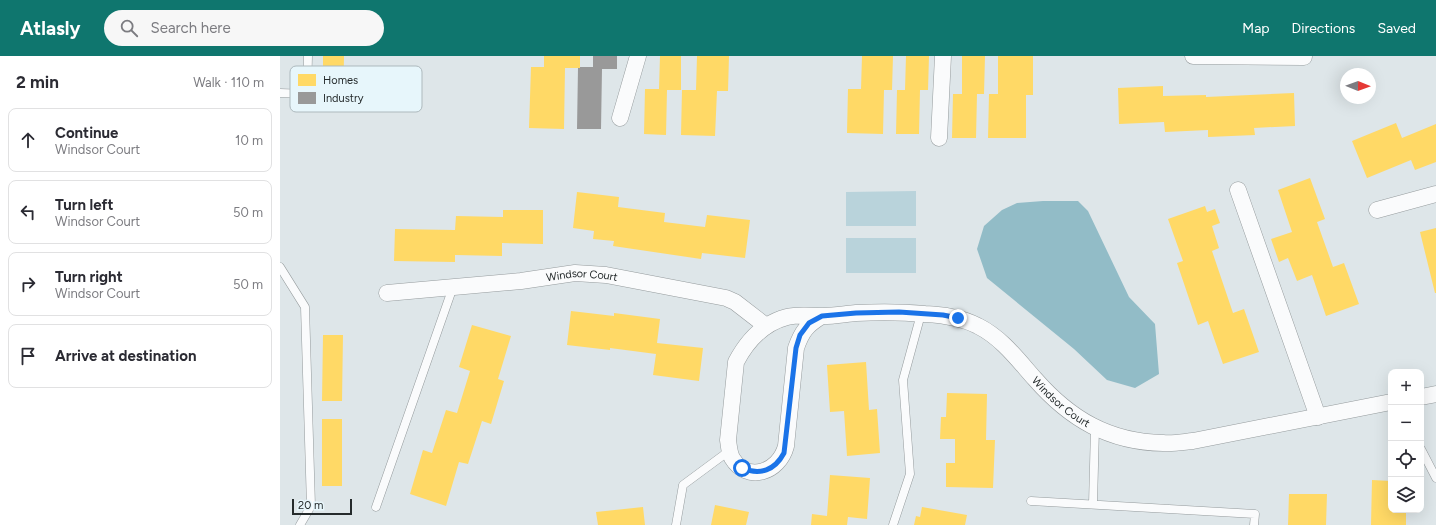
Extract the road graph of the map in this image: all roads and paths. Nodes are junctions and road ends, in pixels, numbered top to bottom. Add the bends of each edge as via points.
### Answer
1 (308, 56) edge
2 (638, 56) edge
3 (943, 56) edge
4 (1192, 56) edge
5 (1304, 57) edge
6 (308, 66) edge
7 (280, 93) edge
8 (290, 93) edge
9 (620, 118) dead end
10 (939, 138) dead end
11 (1238, 190) dead end
12 (1436, 194) edge
13 (1378, 210) dead end
14 (280, 267) edge
15 (453, 287) junction
16 (387, 292) dead end
17 (921, 314) junction
18 (822, 316) junction
19 (766, 326) junction
20 (1436, 394) edge
21 (1424, 396) edge
22 (1388, 403) edge
23 (1318, 417) junction
24 (1095, 428) junction
25 (729, 451) junction
26 (1424, 455) edge
27 (1436, 478) edge
28 (1031, 501) dead end
29 (1093, 504) junction
30 (376, 507) dead end
31 (300, 525) edge
32 (676, 525) edge
33 (893, 525) edge
34 (1254, 525) edge

1 - 6 lane
2 - 9 street
3 - 10 street
4 - 5 street
7 - 8 lane
11 - 23 street
12 - 13 street
14 - 31 lane via 304,307 311,506
15 - 16 street, Windsor Court
15 - 19 street, Windsor Court via 575,273 606,275 726,298
15 - 30 lane
17 - 18 street, Windsor Court via 899,312
17 - 24 street, Windsor Court via 958,318 978,326 1011,351 1063,408
17 - 33 lane via 903,380 910,474
18 - 19 street, Windsor Court via 786,317
18 - 25 street, Windsor Court via 809,323 800,335 796,348 786,446 781,460 763,471 749,471 736,463
19 - 25 street, Windsor Court via 750,340 736,362
20 - 21 street
22 - 23 street, Windsor Court
23 - 24 street, Windsor Court via 1193,441 1164,444 1135,441
24 - 29 lane
25 - 32 lane via 683,485
26 - 27 lane
28 - 29 lane
29 - 34 lane via 1255,514

